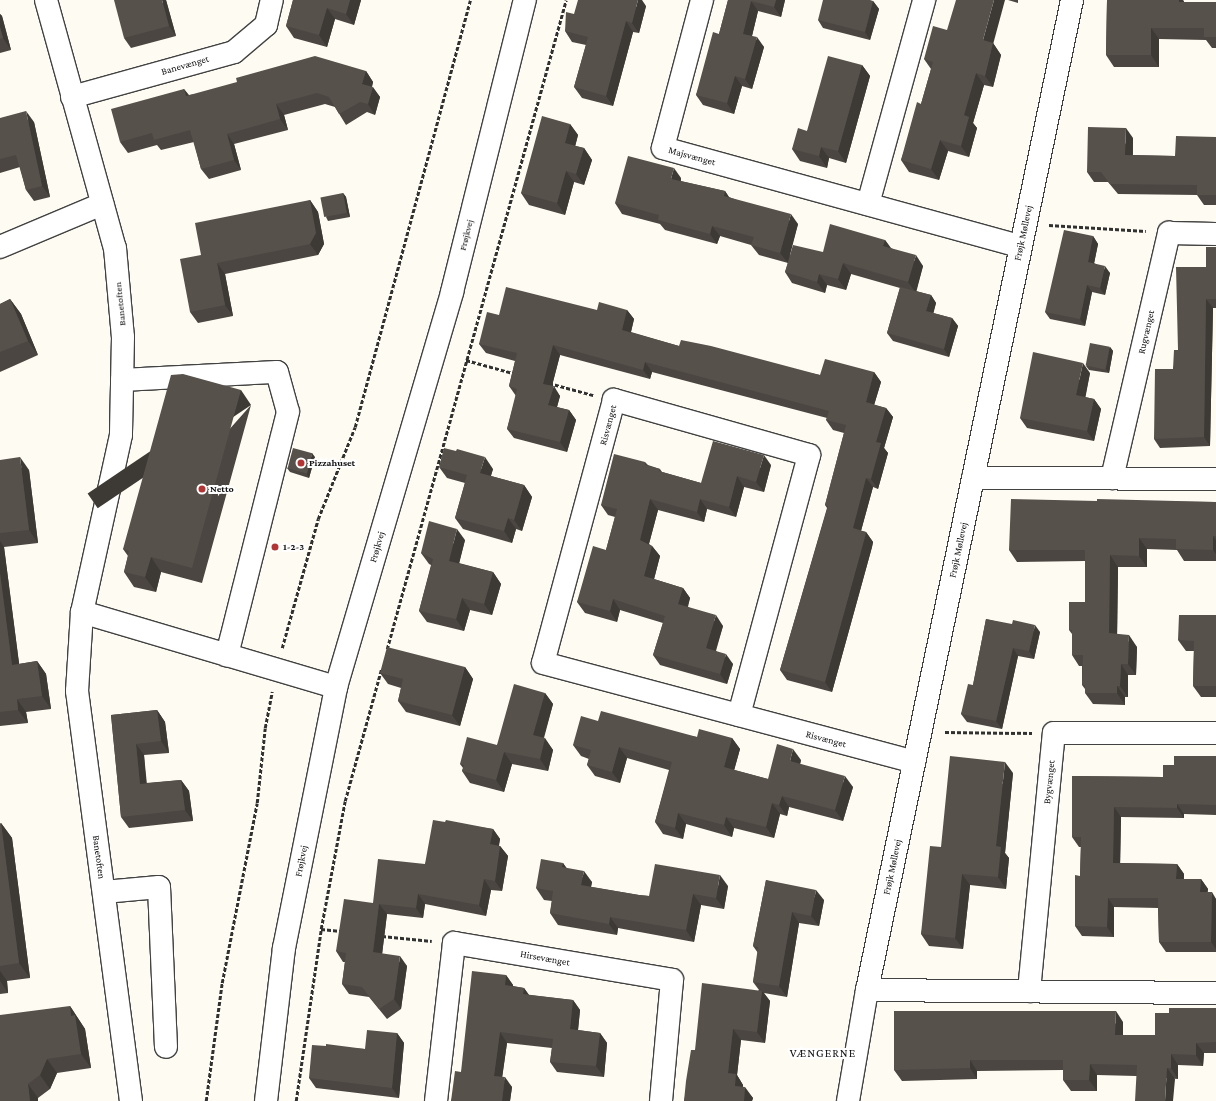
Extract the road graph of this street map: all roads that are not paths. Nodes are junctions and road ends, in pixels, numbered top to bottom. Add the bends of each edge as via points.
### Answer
1 (46, 0) edge
2 (272, 0) edge
3 (525, 0) edge
4 (702, 0) edge
5 (924, 0) edge
6 (1072, 0) edge
7 (72, 97) junction
8 (102, 204) junction
9 (868, 204) junction
10 (1216, 234) edge
11 (1020, 246) junction
12 (0, 247) edge
13 (122, 380) junction
14 (972, 478) junction
15 (1112, 478) junction
16 (1216, 479) edge
17 (82, 612) junction
18 (227, 655) junction
19 (336, 687) junction
20 (739, 715) junction
21 (1216, 733) edge
22 (914, 762) junction
23 (104, 892) junction
24 (867, 990) junction
25 (1028, 991) junction
26 (1216, 993) edge
27 (166, 1047) dead end
28 (132, 1101) edge
29 (266, 1101) edge
30 (436, 1101) edge
31 (661, 1101) edge
32 (848, 1101) edge

1 - 7 street, Banetoften
2 - 7 street, Banevænget via 266,25 234,52
3 - 19 street, Frøjkvej via 452,292
4 - 9 street, Majsvænget via 663,148
5 - 9 street
6 - 11 street, Frøjk Møllevej
7 - 8 street, Banetoften
8 - 12 street
8 - 13 street, Banetoften via 115,248 123,337
9 - 11 street, Majsvænget
10 - 15 street, Rugvænget via 1169,233
11 - 14 street, Frøjk Møllevej
13 - 17 street, Banetoften via 122,435
13 - 18 street via 277,372 288,412
14 - 15 street
14 - 22 street, Frøjk Møllevej
15 - 16 street
17 - 18 street
17 - 23 street, Banetoften via 77,691
18 - 19 street
19 - 29 street, Frøjkvej via 284,948
20 - 20 street, Risvænget via 543,663 614,400 809,454
20 - 22 street, Risvænget
21 - 25 street, Bygvænget via 1054,733
22 - 24 street, Frøjk Møllevej
23 - 27 street via 159,887
23 - 28 street, Banetoften
24 - 25 street
24 - 32 street, Frøjk Møllevej
25 - 26 street
30 - 31 street, Hirsevænget via 454,943 672,980

